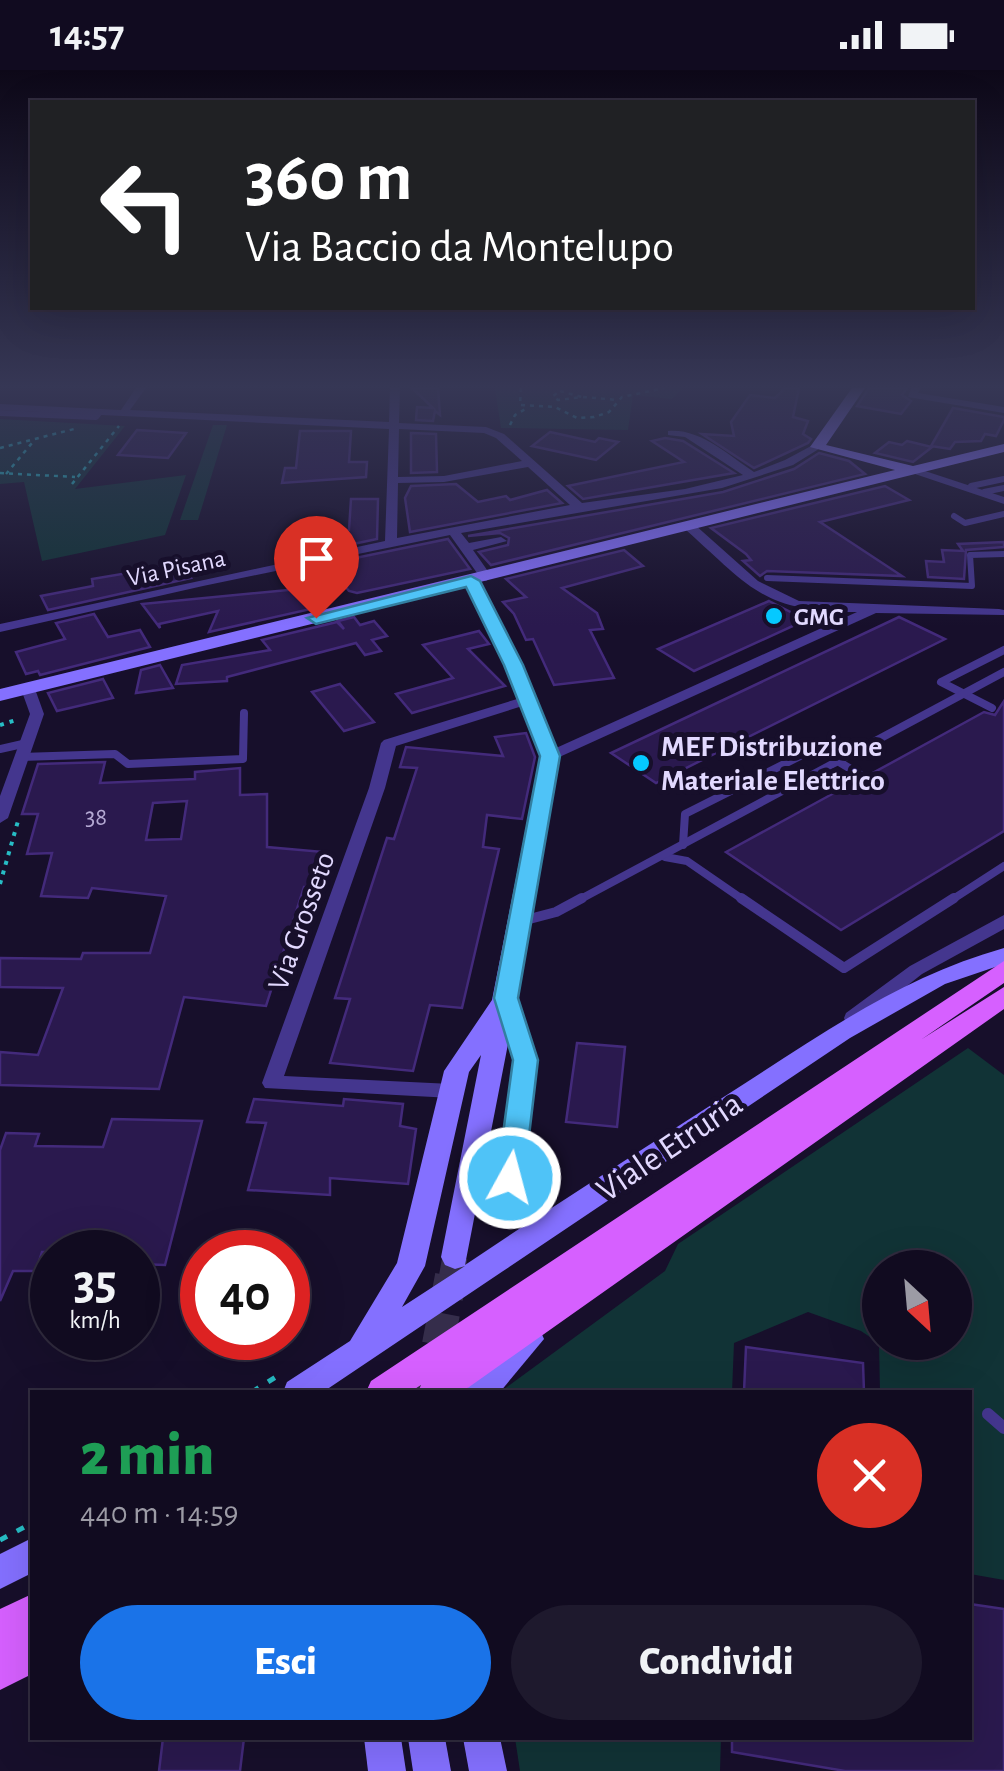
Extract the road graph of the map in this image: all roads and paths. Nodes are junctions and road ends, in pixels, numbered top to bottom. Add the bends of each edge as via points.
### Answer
1 (11, 467) edge
2 (84, 467) edge
3 (394, 467) edge
4 (509, 467) edge
5 (534, 467) edge
6 (738, 467) edge
7 (768, 467) edge
8 (900, 467) edge
9 (937, 467) edge
10 (949, 467) edge
11 (919, 472) junction
12 (0, 474) edge
13 (6, 474) junction
14 (750, 475) junction
15 (77, 477) junction
16 (1004, 479) edge
17 (394, 480) junction
18 (72, 484) dead end
19 (971, 486) junction
20 (1004, 488) edge
21 (984, 492) junction
22 (1004, 500) edge
23 (578, 506) junction
24 (1004, 514) edge
25 (954, 516) dead end
26 (690, 528) junction
27 (453, 530) junction
28 (501, 540) dead end
29 (391, 542) junction
30 (464, 548) junction
31 (1004, 554) edge
32 (767, 578) dead end
33 (479, 579) junction
34 (874, 609) junction
35 (998, 613) dead end
36 (0, 628) edge
37 (1004, 650) edge
38 (1004, 672) edge
39 (28, 688) junction
40 (0, 695) edge
41 (528, 700) junction
42 (992, 708) dead end
43 (244, 713) dead end
44 (0, 749) edge
45 (24, 750) junction
46 (550, 756) junction
47 (864, 777) dead end
48 (0, 818) edge
49 (683, 845) junction
50 (662, 857) junction
51 (1004, 866) edge
52 (1004, 921) edge
53 (518, 922) junction
54 (1004, 956) edge
55 (1004, 970) edge
56 (1004, 996) edge
57 (506, 998) junction
58 (795, 1062) junction
59 (452, 1091) junction
60 (542, 1225) junction
61 (455, 1257) tunnel mouth
62 (608, 1272) junction
63 (358, 1353) junction
64 (294, 1380) edge
65 (259, 1390) edge
66 (386, 1390) edge
67 (438, 1390) edge
68 (484, 1390) edge
69 (988, 1414) dead end
70 (1004, 1428) edge
71 (30, 1524) edge
72 (0, 1540) edge
73 (30, 1556) edge
74 (0, 1572) edge
75 (30, 1614) edge
76 (0, 1631) edge
77 (30, 1653) edge
78 (0, 1670) edge
79 (382, 1740) edge
80 (427, 1740) edge
81 (482, 1740) edge
82 (387, 1771) edge
83 (432, 1771) edge
84 (488, 1771) edge

1 - 13 path
2 - 15 path
3 - 17 street
4 - 17 street
5 - 23 street
6 - 14 street
7 - 14 street, Via Pisana
8 - 11 street
9 - 11 street
10 - 19 street
11 - 19 street
11 - 26 street
12 - 13 path
13 - 15 path
14 - 23 street, Via Pisana
15 - 18 path
16 - 19 lane
17 - 29 street
19 - 21 street
20 - 21 lane
21 - 22 street
23 - 27 street, Via Pisana
24 - 25 lane via 966,523
26 - 33 street
26 - 34 street via 782,600
27 - 29 street, Via Pisana
27 - 30 street
28 - 30 street
29 - 36 street, Via Pisana
30 - 33 street
31 - 32 lane via 970,555 972,586
33 - 39 street
33 - 41 street
34 - 35 street
34 - 46 street
37 - 42 lane via 942,682
38 - 49 lane
39 - 40 street
39 - 45 street via 38,711
41 - 46 street
41 - 59 street, Via Grosseto via 389,743 272,1082
43 - 45 lane via 243,759 128,764 114,754
44 - 45 lane
45 - 48 street
46 - 53 street
47 - 49 lane via 816,748 685,814
49 - 50 lane
50 - 51 lane via 688,861 844,968
50 - 53 lane via 556,912
52 - 58 street via 916,970
53 - 57 street
54 - 58 street via 922,985
55 - 66 main road, Viale Etruria
56 - 62 main road
57 - 59 street via 464,1057
57 - 60 street via 526,1060 510,1178
57 - 61 street
58 - 60 street
59 - 63 street via 411,1266
60 - 63 street
62 - 67 main road
62 - 68 street via 510,1357
63 - 64 street
64 - 65 path
69 - 70 lane
71 - 72 path
73 - 74 street
75 - 76 main road
77 - 78 main road
79 - 82 street
80 - 83 street
81 - 84 street

